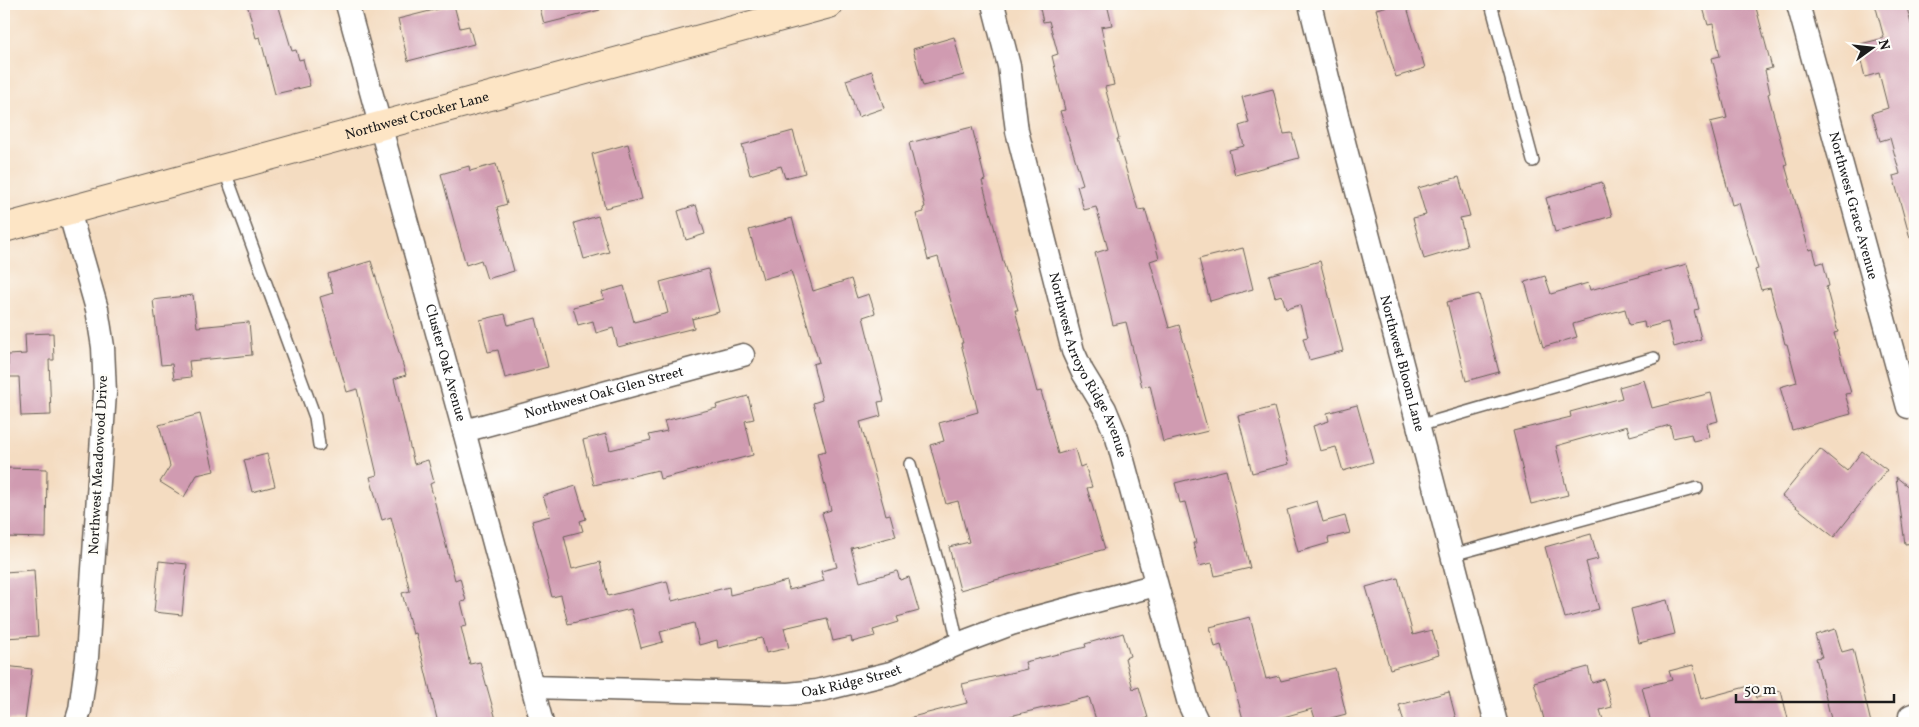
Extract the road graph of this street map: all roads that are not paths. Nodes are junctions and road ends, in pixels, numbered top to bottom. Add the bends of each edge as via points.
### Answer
1 (347, 4) edge
2 (829, 4) edge
3 (993, 4) edge
4 (1310, 4) edge
5 (1491, 4) edge
6 (1798, 4) edge
7 (381, 126) junction
8 (1533, 161) dead end
9 (224, 168) junction
10 (69, 211) junction
11 (4, 228) edge
12 (743, 355) dead end
13 (1654, 358) dead end
14 (1912, 406) edge
15 (1418, 426) junction
16 (464, 431) junction
17 (320, 444) dead end
18 (910, 464) dead end
19 (1697, 488) dead end
20 (1452, 555) junction
21 (1156, 585) junction
22 (958, 644) junction
23 (532, 687) junction
24 (76, 723) edge
25 (542, 723) edge
26 (1198, 723) edge
27 (1496, 723) edge

1 - 7 street, Cluster Oak Avenue
2 - 7 street, Northwest Crocker Lane
3 - 21 street, Northwest Arroyo Ridge Avenue via 1009,66 1017,131 1073,351 1117,438
4 - 15 street, Northwest Bloom Lane
5 - 8 lane
6 - 14 street, Northwest Grace Avenue
7 - 9 street, Northwest Crocker Lane
7 - 16 street, Cluster Oak Avenue
9 - 10 street, Northwest Crocker Lane
9 - 17 lane via 315,418
10 - 11 street, Northwest Crocker Lane
10 - 24 street, Northwest Meadowood Drive via 97,310 105,393 87,657
12 - 16 street, Northwest Oak Glen Street
13 - 15 lane
15 - 20 street, Northwest Bloom Lane
16 - 23 street, Cluster Oak Avenue
18 - 22 lane
19 - 20 lane
20 - 27 street, Northwest Bloom Lane
21 - 22 street, Oak Ridge Street via 1011,624
21 - 26 street, Northwest Arroyo Ridge Avenue via 1189,704
22 - 23 street, Oak Ridge Street via 891,673 817,691 788,694
23 - 25 street, Cluster Oak Avenue

